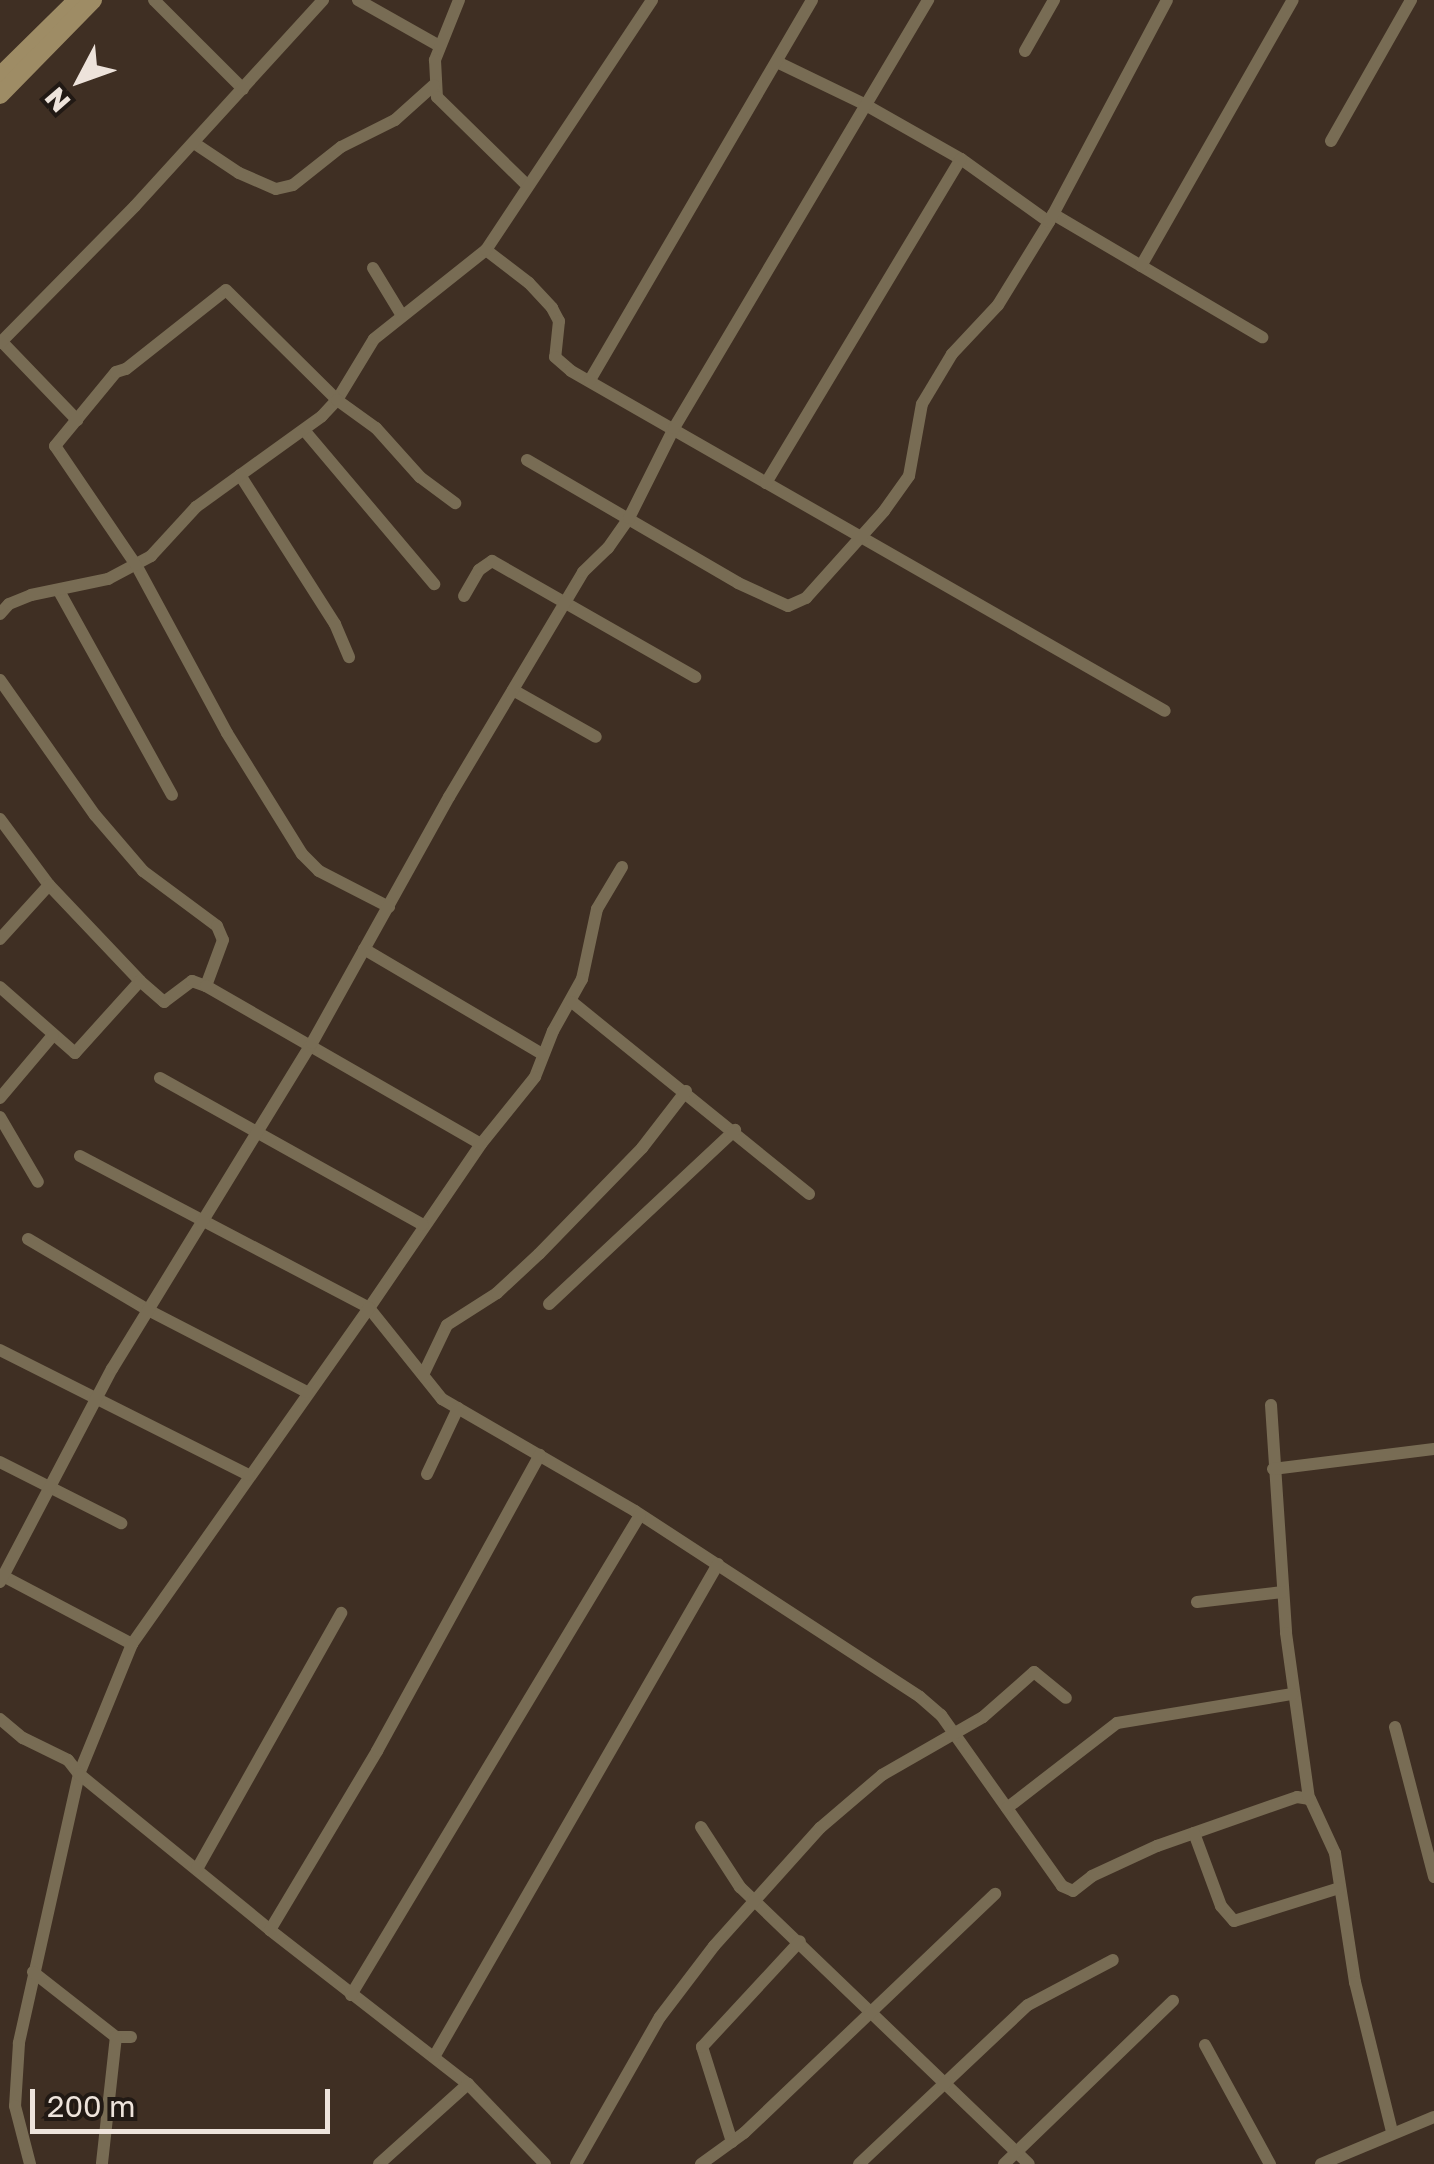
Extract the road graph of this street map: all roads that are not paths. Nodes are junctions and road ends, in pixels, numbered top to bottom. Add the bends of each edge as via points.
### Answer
1 (77, 0) edge
2 (93, 0) edge
3 (154, 0) edge
4 (324, 0) edge
5 (358, 0) edge
6 (459, 0) edge
7 (652, 0) edge
8 (812, 0) edge
9 (928, 0) edge
10 (1054, 0) edge
11 (1167, 0) edge
12 (1292, 0) edge
13 (1410, 0) edge
14 (438, 45) junction
15 (1025, 51) dead end
16 (777, 62) junction
17 (0, 76) edge
18 (434, 85) junction
19 (243, 89) junction
20 (0, 95) edge
21 (864, 104) junction
22 (194, 142) junction
23 (1331, 142) dead end
24 (961, 160) junction
25 (528, 186) junction
26 (1051, 218) junction
27 (486, 250) junction
28 (1141, 266) junction
29 (373, 268) dead end
30 (400, 314) junction
31 (1262, 337) dead end
32 (1, 342) edge
33 (590, 380) junction
34 (337, 400) junction
35 (77, 420) junction
36 (674, 428) junction
37 (304, 430) junction
38 (526, 460) dead end
39 (240, 475) junction
40 (766, 482) junction
41 (455, 504) dead end
42 (629, 518) junction
43 (858, 535) junction
44 (136, 565) junction
45 (434, 584) dead end
46 (59, 591) junction
47 (464, 596) dead end
48 (567, 601) junction
49 (0, 614) edge
50 (348, 657) dead end
51 (695, 677) dead end
52 (0, 680) edge
53 (513, 690) junction
54 (1165, 712) dead end
55 (596, 737) dead end
56 (172, 795) dead end
57 (0, 819) edge
58 (622, 867) dead end
59 (48, 885) junction
60 (389, 907) junction
61 (0, 939) edge
62 (364, 949) junction
63 (140, 981) junction
64 (206, 986) junction
65 (0, 987) edge
66 (572, 1002) junction
67 (52, 1035) junction
68 (312, 1043) junction
69 (542, 1054) junction
70 (160, 1078) dead end
71 (686, 1091) junction
72 (0, 1098) edge
73 (2, 1126) edge
74 (735, 1130) junction
75 (256, 1133) junction
76 (481, 1144) junction
77 (80, 1156) dead end
78 (38, 1182) dead end
79 (810, 1194) dead end
80 (201, 1222) junction
81 (422, 1225) junction
82 (28, 1239) dead end
83 (548, 1304) dead end
84 (369, 1308) junction
85 (148, 1310) junction
86 (0, 1350) edge
87 (423, 1374) junction
88 (307, 1392) junction
89 (96, 1399) junction
90 (1270, 1405) dead end
91 (458, 1408) junction
92 (1434, 1449) edge
93 (540, 1455) junction
94 (0, 1462) edge
95 (1274, 1469) junction
96 (248, 1474) junction
97 (428, 1474) dead end
98 (50, 1486) junction
99 (640, 1514) junction
100 (121, 1523) dead end
101 (718, 1564) junction
102 (1, 1580) edge
103 (1282, 1592) junction
104 (1196, 1602) dead end
105 (342, 1613) dead end
106 (132, 1644) junction
107 (1293, 1694) junction
108 (1066, 1698) dead end
109 (0, 1719) edge
110 (1394, 1727) dead end
111 (954, 1733) junction
112 (79, 1774) junction
113 (1309, 1799) junction
114 (1006, 1808) junction
115 (701, 1826) dead end
116 (1194, 1833) junction
117 (197, 1869) junction
118 (1434, 1878) edge
119 (1339, 1888) junction
120 (995, 1894) dead end
121 (757, 1899) junction
122 (270, 1930) junction
123 (800, 1941) junction
124 (1113, 1960) dead end
125 (33, 1972) junction
126 (352, 1994) junction
127 (1173, 2001) dead end
128 (872, 2011) junction
129 (1205, 2045) dead end
130 (434, 2058) junction
131 (943, 2081) junction
132 (468, 2084) junction
133 (1434, 2117) edge
134 (1392, 2131) junction
135 (732, 2142) junction
136 (1016, 2152) junction
137 (102, 2163) edge
138 (1327, 2163) edge
139 (30, 2164) edge
140 (378, 2164) edge
141 (546, 2164) edge
142 (576, 2164) edge
143 (702, 2164) edge
144 (860, 2164) edge
145 (1004, 2164) edge
146 (1029, 2164) edge
147 (1270, 2164) edge

1 - 17 main road
2 - 20 main road
3 - 19 street
4 - 19 street
5 - 14 street
6 - 14 street
7 - 25 street
8 - 16 street
9 - 21 street
10 - 15 street
11 - 26 street
12 - 28 street
13 - 23 street
14 - 18 street
16 - 21 street
16 - 33 street
18 - 22 street via 395,120 341,147 293,185 276,189 252,180
18 - 25 street via 448,111
19 - 22 street
21 - 24 street
21 - 36 street
22 - 32 street
24 - 26 street
24 - 40 street
25 - 27 street
26 - 28 street
26 - 43 street via 998,305 952,354 922,404 909,476
27 - 30 street
27 - 33 street via 552,308 556,358
28 - 31 street
29 - 30 street
30 - 34 street via 374,339
32 - 35 street
33 - 36 street
34 - 35 street via 226,290 116,372
34 - 37 street
34 - 41 street
35 - 44 street via 56,453
36 - 40 street
36 - 42 street
37 - 39 street
37 - 45 street
38 - 42 street
39 - 44 street
39 - 50 street via 336,624
40 - 43 street
42 - 43 street via 788,606 806,598
42 - 48 street
43 - 54 street
44 - 46 street
44 - 60 street via 302,854 319,871
46 - 49 street via 31,595
46 - 56 street
47 - 48 street via 492,561
48 - 51 street
48 - 53 street
52 - 64 street via 126,851 217,926 223,940
53 - 55 street
53 - 60 street
57 - 59 street
58 - 66 street via 597,909
59 - 61 street
59 - 63 street
60 - 62 street
62 - 68 street
62 - 69 street
63 - 64 street via 164,1002 192,981
63 - 67 street via 75,1053
64 - 68 street
65 - 67 street
66 - 69 street
66 - 71 street
67 - 72 street
68 - 75 street
68 - 76 street
69 - 76 street via 535,1077
70 - 75 street
71 - 74 street
71 - 87 street via 642,1148 539,1254 497,1293 447,1325
73 - 78 street
74 - 79 street
74 - 83 street
75 - 80 street
75 - 81 street
76 - 81 street
77 - 80 street
80 - 84 street
80 - 85 street
81 - 84 street
82 - 85 street
84 - 87 street
84 - 88 street
85 - 88 street
85 - 89 street
86 - 89 street
87 - 91 street
88 - 96 street
89 - 96 street
89 - 98 street
90 - 95 street
91 - 93 street
91 - 97 street
92 - 95 street
93 - 99 street
93 - 122 street
94 - 98 street
95 - 103 street
96 - 106 street
98 - 100 street
98 - 102 street
99 - 101 street
99 - 126 street
101 - 111 street via 920,1698
101 - 130 street
102 - 106 street
103 - 104 street
103 - 107 street
105 - 117 street
106 - 112 street
107 - 113 street
107 - 114 street via 1117,1723
108 - 111 street via 1034,1672 1003,1702
109 - 112 street via 68,1760
110 - 118 street
111 - 114 street
111 - 121 street via 846,1804
112 - 117 street
112 - 125 street
113 - 116 street via 1297,1797
113 - 119 street via 1334,1852
114 - 116 street via 1062,1886 1073,1891 1092,1876
115 - 121 street via 740,1887
116 - 119 street via 1221,1906 1234,1921
117 - 122 street
119 - 134 street
120 - 128 street
121 - 123 street
121 - 142 street via 660,2018
122 - 126 street
123 - 128 street
123 - 135 street via 702,2047
124 - 131 street via 1028,2005
125 - 137 street via 124,2037
125 - 139 street via 16,2106
126 - 130 street
127 - 136 street
128 - 131 street
128 - 135 street
129 - 147 street
130 - 132 street
131 - 136 street
131 - 144 street
132 - 140 street
132 - 141 street
133 - 134 street
134 - 138 street
135 - 143 street
136 - 145 street
136 - 146 street

